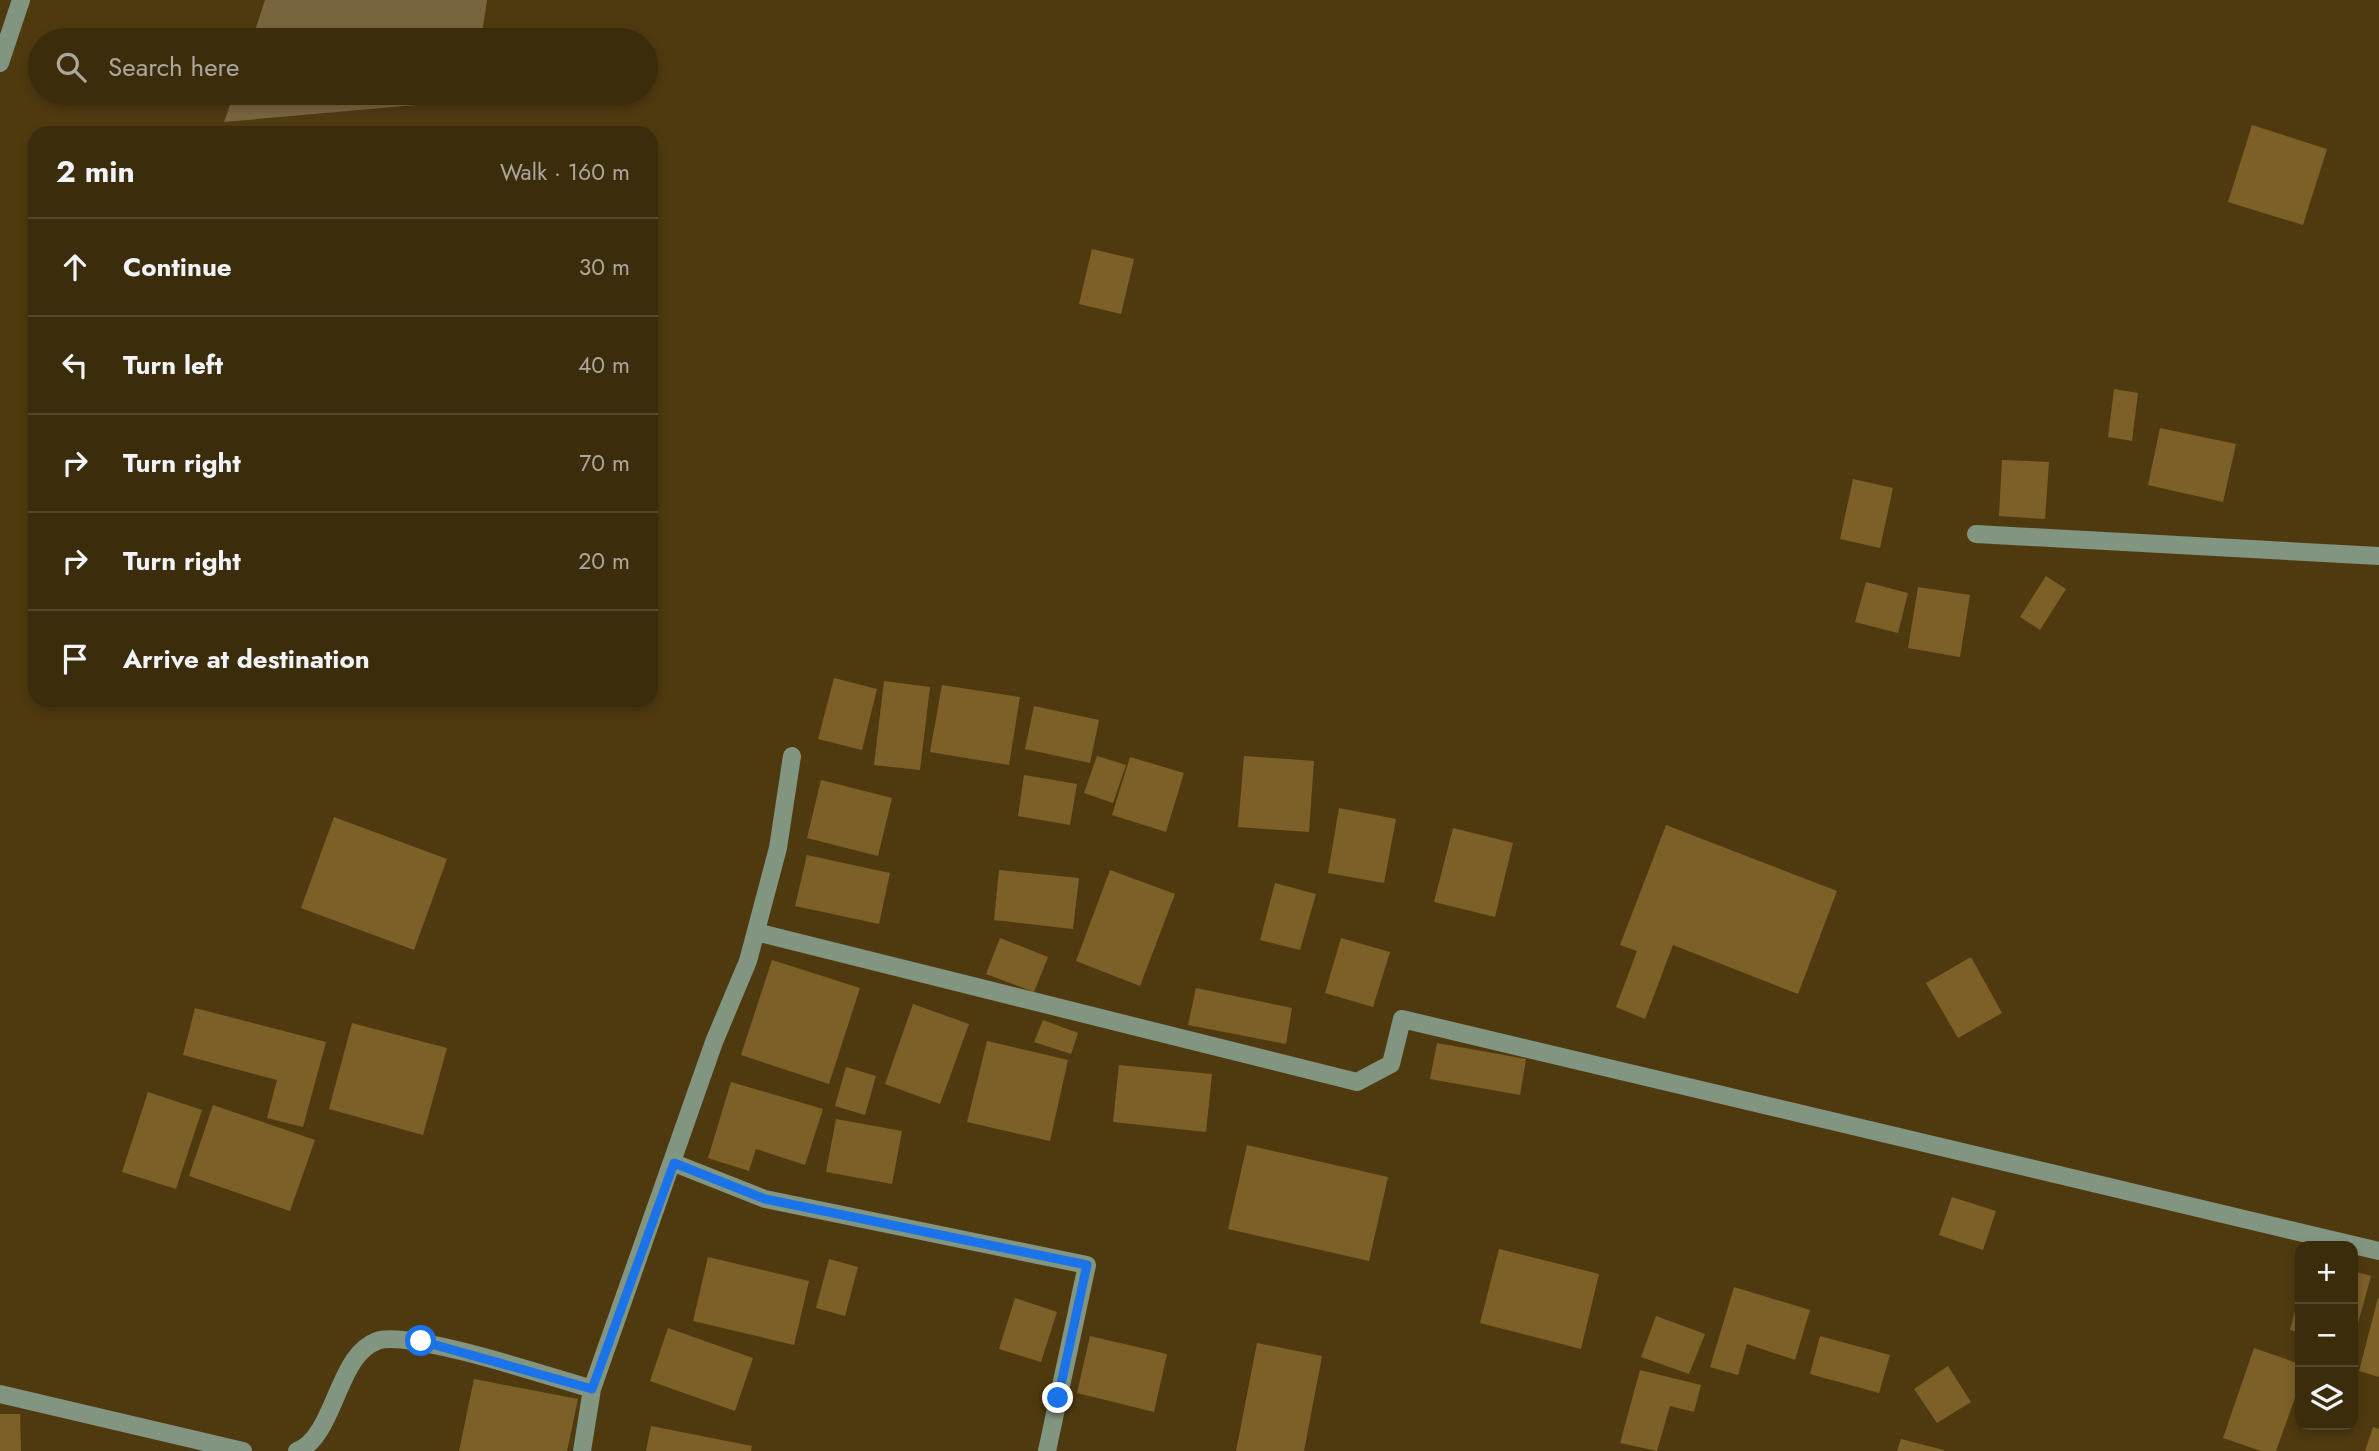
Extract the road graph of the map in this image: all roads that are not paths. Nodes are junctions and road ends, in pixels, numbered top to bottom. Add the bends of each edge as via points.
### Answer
1 (21, 0) edge
2 (0, 64) edge
3 (1976, 534) dead end
4 (2379, 556) edge
5 (792, 756) dead end
6 (756, 932) junction
7 (674, 1163) junction
8 (2379, 1251) edge
9 (592, 1389) junction
10 (0, 1394) edge
11 (243, 1451) edge
12 (298, 1451) edge
13 (582, 1451) edge
14 (1047, 1451) edge

1 - 2 street
3 - 4 street
5 - 6 street via 778,848
6 - 7 street
6 - 8 street via 1357,1082 1391,1064 1402,1019
7 - 9 street
7 - 14 street via 765,1199 1087,1265
9 - 12 street via 421,1341 378,1340 352,1361 324,1421 307,1447
9 - 13 street
10 - 11 street

